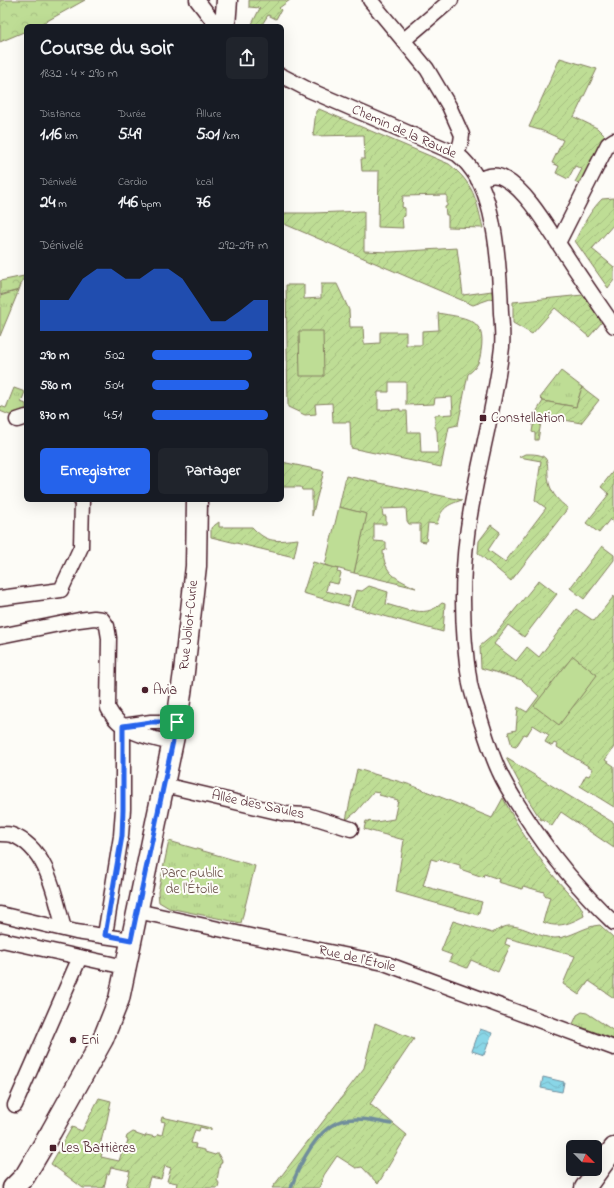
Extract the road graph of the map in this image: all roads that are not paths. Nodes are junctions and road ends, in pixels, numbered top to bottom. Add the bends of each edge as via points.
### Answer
1 (197, 0) edge
2 (227, 0) edge
3 (370, 0) edge
4 (451, 0) edge
5 (215, 24) edge
6 (225, 24) edge
7 (404, 40) junction
8 (284, 77) edge
9 (614, 140) edge
10 (456, 154) junction
11 (478, 180) junction
12 (558, 243) junction
13 (614, 326) edge
14 (82, 502) edge
15 (197, 502) edge
16 (0, 598) edge
17 (0, 636) edge
18 (177, 722) junction
19 (123, 726) junction
20 (173, 743) junction
21 (164, 785) junction
22 (351, 829) dead end
23 (0, 834) edge
24 (137, 911) junction
25 (0, 914) edge
26 (614, 923) edge
27 (64, 929) junction
28 (105, 935) junction
29 (131, 940) junction
30 (0, 941) edge
31 (80, 957) junction
32 (125, 967) junction
33 (614, 1048) edge
34 (15, 1105) dead end
35 (614, 1148) edge
36 (20, 1184) edge
37 (585, 1188) edge

1 - 5 street
2 - 6 main road
3 - 7 street
4 - 7 street
7 - 10 street via 427,69 449,106 462,135
8 - 10 street, Chemin de la Raude
9 - 12 street via 608,144
10 - 11 street, Chemin de la Raude via 466,161
11 - 12 street via 489,175 512,183 530,203
11 - 26 street, Chemin de la Raude via 494,234 500,285 502,344 465,556 465,638 471,687 491,752 509,791 542,841 582,890
12 - 13 street
14 - 16 street via 81,547 61,590
15 - 18 main road, Rue Joliot-Curie via 196,566
17 - 19 street via 79,620 102,619 107,626 109,638 108,708 111,715
18 - 19 street
18 - 20 main road, Rue Joliot-Curie
19 - 20 street via 143,737
19 - 28 street via 122,836
20 - 21 main road, Rue Joliot-Curie
21 - 22 street, Allée des Saules via 286,814 307,815
21 - 24 main road, Rue Joliot-Curie
23 - 27 street via 12,835 28,844 43,861
24 - 29 main road, Rue Joliot-Curie
24 - 33 street, Rue de l'Étoile via 384,963
25 - 27 street
27 - 28 street
28 - 29 street
29 - 32 main road, Rue Joliot-Curie
30 - 31 street
31 - 32 street
31 - 34 street
32 - 36 main road, Rue Joliot-Curie via 119,999 104,1038
35 - 37 main road

